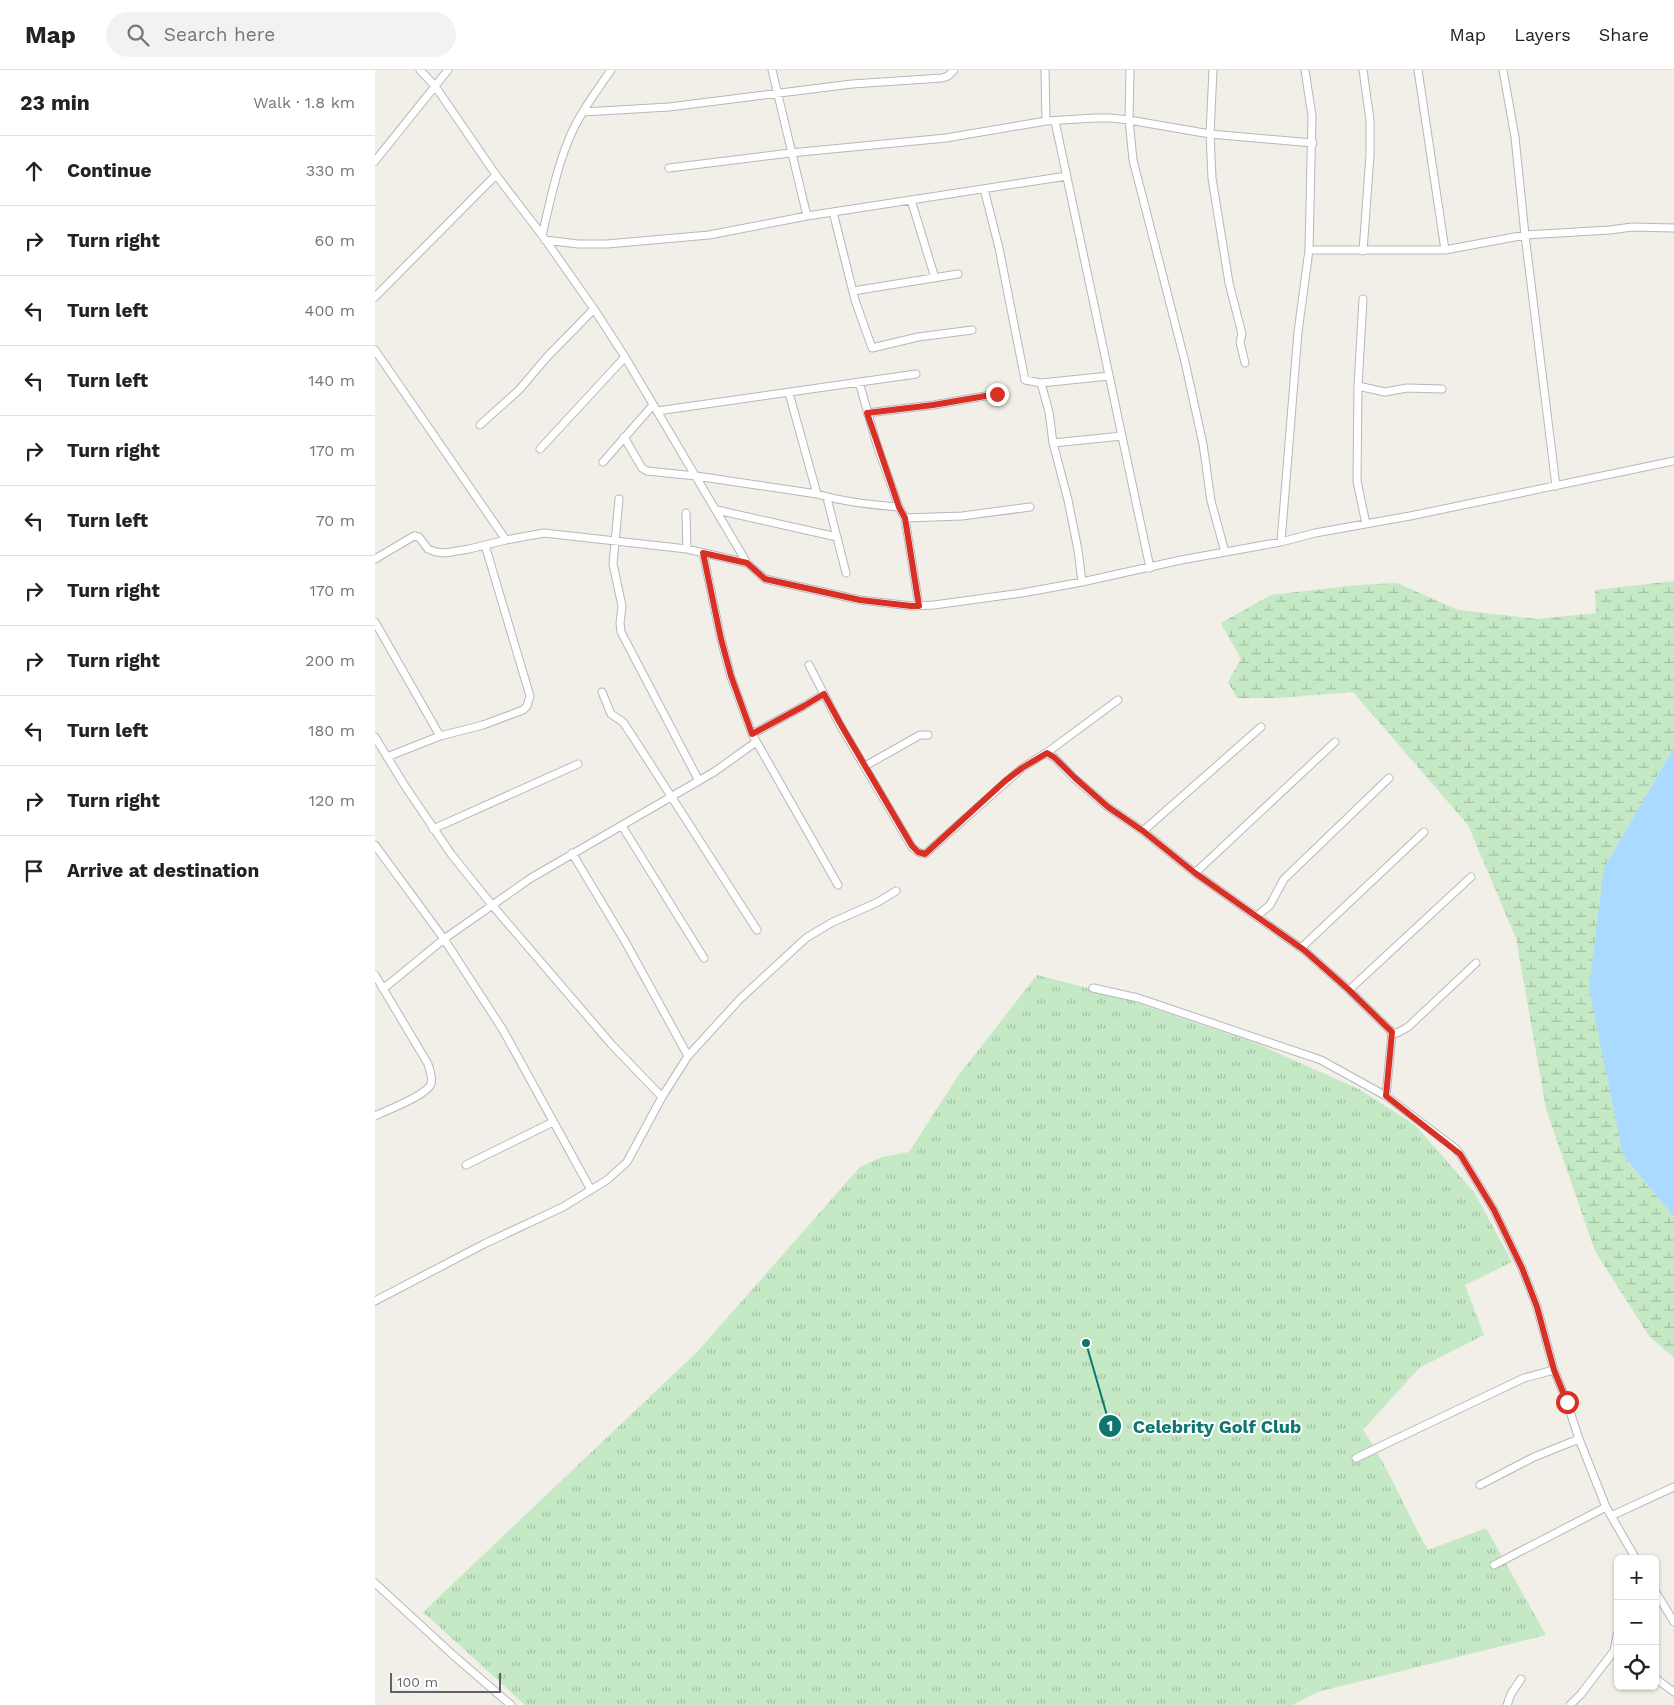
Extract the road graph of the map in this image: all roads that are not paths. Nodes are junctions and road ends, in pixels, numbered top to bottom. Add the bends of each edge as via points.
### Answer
1 (420, 70) edge
2 (448, 70) edge
3 (611, 70) edge
4 (772, 70) edge
5 (954, 70) edge
6 (1045, 70) edge
7 (1130, 70) edge
8 (1213, 70) edge
9 (1305, 70) edge
10 (1363, 70) edge
11 (1418, 70) edge
12 (1503, 70) edge
13 (435, 86) junction
14 (778, 95) junction
15 (583, 112) junction
16 (1129, 120) junction
17 (1046, 121) junction
18 (1055, 121) junction
19 (1210, 134) junction
20 (1313, 143) junction
21 (790, 153) junction
22 (375, 161) edge
23 (669, 168) dead end
24 (496, 175) junction
25 (1067, 176) junction
26 (984, 189) junction
27 (911, 200) junction
28 (833, 212) junction
29 (807, 216) junction
30 (1674, 228) edge
31 (1525, 235) junction
32 (544, 237) junction
33 (1309, 250) junction
34 (1445, 250) junction
35 (1363, 251) junction
36 (958, 274) dead end
37 (935, 278) junction
38 (853, 291) junction
39 (375, 297) edge
40 (1363, 299) dead end
41 (594, 309) junction
42 (972, 330) dead end
43 (375, 350) edge
44 (625, 357) junction
45 (1245, 363) dead end
46 (915, 374) dead end
47 (1109, 376) junction
48 (859, 382) junction
49 (1041, 383) junction
50 (1358, 386) junction
51 (1442, 388) dead end
52 (789, 392) junction
53 (997, 394) dead end
54 (655, 408) junction
55 (867, 413) junction
56 (480, 425) dead end
57 (1122, 436) junction
58 (624, 437) junction
59 (1053, 443) junction
60 (540, 449) dead end
61 (1674, 461) edge
62 (603, 462) dead end
63 (696, 476) junction
64 (1556, 486) junction
65 (817, 494) junction
66 (827, 498) junction
67 (619, 499) dead end
68 (899, 507) junction
69 (1030, 507) dead end
70 (717, 510) junction
71 (686, 513) dead end
72 (905, 518) junction
73 (1366, 524) junction
74 (837, 537) junction
75 (506, 540) junction
76 (615, 541) junction
77 (1281, 542) junction
78 (485, 545) junction
79 (687, 549) junction
80 (1225, 552) junction
81 (703, 553) junction
82 (375, 558) edge
83 (747, 563) junction
84 (1150, 568) junction
85 (846, 573) dead end
86 (1082, 582) junction
87 (919, 606) junction
88 (375, 622) edge
89 (809, 665) dead end
90 (602, 692) dead end
91 (824, 694) junction
92 (1118, 700) dead end
93 (1261, 727) dead end
94 (752, 734) junction
95 (928, 734) dead end
96 (440, 736) junction
97 (375, 737) edge
98 (756, 742) junction
99 (1335, 742) dead end
100 (1047, 753) junction
101 (387, 757) junction
102 (578, 764) dead end
103 (865, 766) junction
104 (1389, 778) dead end
105 (699, 780) junction
106 (671, 796) junction
107 (622, 826) junction
108 (433, 829) junction
109 (1143, 831) junction
110 (1424, 832) dead end
111 (375, 845) edge
112 (573, 853) junction
113 (1195, 873) junction
114 (1471, 877) dead end
115 (838, 885) dead end
116 (896, 891) dead end
117 (492, 905) junction
118 (1257, 916) junction
119 (757, 930) dead end
120 (445, 939) junction
121 (1301, 948) junction
122 (704, 958) dead end
123 (1476, 963) dead end
124 (375, 975) edge
125 (1093, 988) dead end
126 (383, 989) junction
127 (1349, 990) junction
128 (1392, 1032) junction
129 (689, 1056) junction
130 (1386, 1096) junction
131 (662, 1097) junction
132 (375, 1116) edge
133 (553, 1122) junction
134 (466, 1165) dead end
135 (591, 1190) junction
136 (375, 1301) edge
137 (1554, 1370) junction
138 (1579, 1439) junction
139 (1355, 1458) dead end
140 (1480, 1485) dead end
141 (1674, 1488) edge
142 (1606, 1507) junction
143 (1611, 1516) junction
144 (1634, 1555) edge
145 (1494, 1565) dead end
146 (375, 1583) edge
147 (1659, 1598) edge
148 (1674, 1622) edge
149 (1614, 1654) edge
150 (1521, 1680) dead end
151 (1659, 1681) edge
152 (1674, 1692) edge
153 (511, 1705) edge
154 (1507, 1705) edge
155 (1570, 1705) edge

1 - 13 street
2 - 13 street
3 - 15 street
4 - 14 street
5 - 14 street via 942,78 852,84
6 - 17 street
7 - 16 street
8 - 19 street
9 - 20 street
10 - 35 street via 1370,120
11 - 34 street
12 - 31 street via 1515,137
13 - 22 street
13 - 24 street
14 - 15 street
14 - 21 street
15 - 32 street via 561,162
16 - 18 street
16 - 19 street
16 - 80 street via 1133,160 1185,362 1203,444 1211,501
17 - 18 street
17 - 21 street via 946,138
18 - 25 street
19 - 20 street
19 - 45 street via 1219,225
20 - 33 street
21 - 23 street
21 - 29 street
24 - 32 street
24 - 39 street
25 - 26 street
25 - 47 street
26 - 27 street
26 - 49 street via 1025,380
27 - 28 street
27 - 37 street
28 - 29 street
28 - 38 street
29 - 32 street via 709,235 607,244 578,244
30 - 31 street via 1632,227
31 - 34 street
31 - 64 street
32 - 41 street
33 - 35 street
33 - 77 street via 1298,332
34 - 35 street
36 - 37 street
37 - 38 street
38 - 42 street via 872,348 918,337
40 - 50 street
41 - 44 street
41 - 56 street via 519,390
43 - 75 street
44 - 54 street
44 - 60 street
46 - 48 street
47 - 49 street
47 - 57 street
48 - 52 street
48 - 55 street
49 - 59 street
50 - 51 street via 1385,392
50 - 73 street via 1357,481
52 - 54 street
52 - 65 street
53 - 55 street
54 - 58 street
54 - 63 street
55 - 68 street
57 - 59 street
57 - 84 street
58 - 62 street
58 - 63 street via 647,471
59 - 86 street via 1068,500
61 - 64 street
63 - 65 street
63 - 70 street
64 - 73 street
65 - 66 street
66 - 68 street
66 - 74 street
67 - 76 street
68 - 72 street
69 - 72 street via 962,516
70 - 74 street
70 - 83 street
71 - 79 street
72 - 87 street
73 - 77 street
74 - 85 street
75 - 76 street via 544,533
75 - 78 street
76 - 79 street
76 - 105 street via 613,564 621,606 621,632
77 - 80 street
78 - 82 street via 436,552 428,549 419,537 413,536
78 - 96 street via 530,696 529,702 523,710
79 - 81 street
80 - 84 street
81 - 83 street
81 - 94 street via 726,658
83 - 87 street via 765,579 860,600
84 - 86 street
86 - 87 street
88 - 96 street
89 - 91 street
90 - 106 street via 611,714 623,722
91 - 94 street
91 - 103 street
92 - 100 street
93 - 109 street
94 - 98 street
95 - 103 street via 920,734
96 - 101 street
97 - 101 street
98 - 105 street
98 - 115 street
99 - 113 street
100 - 103 street via 1005,781 925,854 912,846
100 - 109 street via 1108,807
101 - 108 street
102 - 108 street
104 - 118 street via 1284,879 1270,906
105 - 106 street
106 - 107 street
106 - 119 street
107 - 112 street
107 - 122 street
108 - 117 street
109 - 113 street
110 - 121 street
111 - 120 street
112 - 117 street
112 - 129 street
113 - 118 street
114 - 127 street
116 - 129 street via 806,938 740,999
117 - 120 street
117 - 131 street via 612,1045
118 - 121 street
120 - 126 street
120 - 133 street via 503,1030
121 - 127 street
123 - 128 street via 1408,1027
124 - 126 street
125 - 130 street via 1138,998 1321,1060
126 - 132 street via 428,1064 432,1078 427,1089 420,1094
127 - 128 street
128 - 130 street
129 - 131 street
130 - 137 street via 1460,1154 1494,1210 1522,1268 1537,1307
131 - 135 street via 627,1162
133 - 134 street
133 - 135 street
135 - 136 street
137 - 138 street
137 - 139 street via 1524,1378
138 - 140 street via 1534,1457
138 - 142 street
141 - 143 street
142 - 143 street
142 - 145 street
143 - 144 street
146 - 153 street
147 - 148 street
149 - 155 street
150 - 154 street
151 - 152 street

